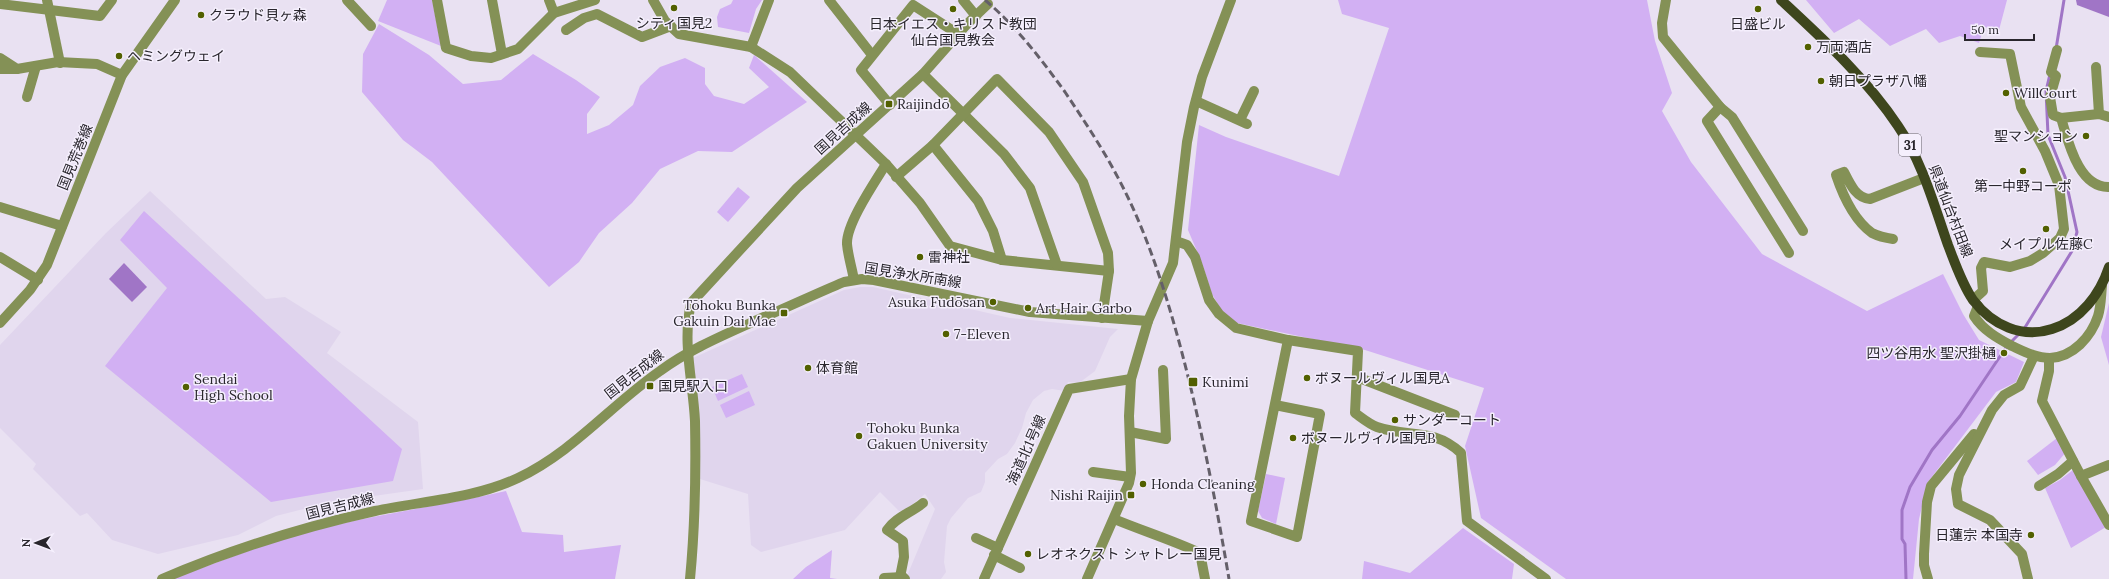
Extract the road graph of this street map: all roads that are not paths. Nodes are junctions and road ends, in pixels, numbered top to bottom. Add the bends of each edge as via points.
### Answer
1 (112, 0) edge
2 (175, 0) edge
3 (347, 0) edge
4 (437, 0) edge
5 (492, 0) edge
6 (549, 0) edge
7 (595, 0) edge
8 (653, 0) edge
9 (769, 0) edge
10 (829, 0) edge
11 (964, 0) edge
12 (1231, 0) edge
13 (1666, 0) edge
14 (1781, 0) edge
15 (909, 2) edge
16 (0, 4) edge
17 (988, 4) dead end
18 (49, 5) edge
19 (554, 13) junction
20 (976, 16) junction
21 (371, 26) dead end
22 (671, 26) junction
23 (566, 30) dead end
24 (958, 34) junction
25 (751, 47) junction
26 (2057, 50) dead end
27 (1980, 52) dead end
28 (502, 54) junction
29 (872, 55) junction
30 (0, 58) edge
31 (60, 63) junction
32 (36, 66) junction
33 (2096, 67) dead end
34 (0, 69) edge
35 (17, 69) junction
36 (923, 74) junction
37 (122, 75) junction
38 (1254, 90) dead end
39 (27, 97) dead end
40 (1196, 101) junction
41 (890, 104) junction
42 (1720, 107) junction
43 (963, 114) junction
44 (2099, 114) junction
45 (2109, 117) edge
46 (2060, 118) junction
47 (855, 136) junction
48 (933, 145) junction
49 (886, 164) junction
50 (896, 177) junction
51 (1924, 178) junction
52 (2109, 187) edge
53 (0, 207) edge
54 (62, 226) junction
55 (1803, 231) dead end
56 (1893, 240) dead end
57 (1176, 241) junction
58 (1788, 253) dead end
59 (0, 257) edge
60 (1002, 260) junction
61 (1057, 265) junction
62 (2109, 266) edge
63 (1109, 271) junction
64 (38, 280) junction
65 (854, 280) junction
66 (2102, 286) junction
67 (1976, 303) junction
68 (1102, 318) junction
69 (1148, 321) junction
70 (0, 323) edge
71 (1288, 340) junction
72 (688, 352) junction
73 (2030, 354) junction
74 (2049, 358) junction
75 (1163, 370) dead end
76 (1357, 377) junction
77 (1131, 379) junction
78 (1275, 405) junction
79 (1992, 410) junction
80 (1455, 415) dead end
81 (1130, 432) junction
82 (2073, 461) junction
83 (2109, 465) edge
84 (1093, 472) dead end
85 (2081, 476) junction
86 (1130, 477) junction
87 (2039, 486) dead end
88 (923, 503) dead end
89 (1114, 519) junction
90 (2109, 525) edge
91 (976, 538) dead end
92 (996, 552) junction
93 (1020, 568) dead end
94 (884, 578) dead end
95 (903, 578) edge
96 (162, 579) edge
97 (690, 579) edge
98 (984, 579) edge
99 (1087, 579) edge
100 (1205, 579) edge
101 (1546, 579) edge
102 (1928, 579) edge
103 (2028, 579) edge

1 - 18 street via 100,16
2 - 37 street, 国見荒巻線
3 - 21 street
4 - 28 street via 446,48 471,56 491,58
5 - 28 street
6 - 19 street
7 - 19 street
8 - 22 street via 665,21
9 - 25 street
10 - 29 street
11 - 20 street
12 - 40 street via 1202,77
13 - 42 street via 1662,23 1663,37
14 - 51 main road, 県道仙台村田線 / 31 via 1876,94 1909,144
15 - 24 street
15 - 29 street
16 - 18 street
17 - 20 street, 国見吉成線
18 - 31 street
19 - 28 street via 518,49
20 - 24 street, 国見吉成線
22 - 23 street via 642,37 597,14 584,18
22 - 25 street via 680,34
24 - 36 street, 国見吉成線
25 - 47 street via 790,72
26 - 46 street via 2051,72 2056,76 2050,97 2053,115
27 - 67 street via 2010,54 2021,107 2045,150 2059,184 2064,229 2060,238 2030,261 2010,267 1984,262 1981,268 1983,291
29 - 41 street via 861,70
30 - 35 street
31 - 32 street
31 - 37 street via 97,64
32 - 35 street
32 - 39 street
33 - 44 street
34 - 35 street
36 - 41 street, 国見吉成線
36 - 43 street
37 - 54 street, 国見荒巻線
38 - 40 street via 1244,122
40 - 57 street via 1187,142
41 - 47 street, 国見吉成線
42 - 55 street via 1732,117
42 - 58 street via 1707,120
43 - 48 street
43 - 61 street via 1004,154 1030,188
43 - 63 street via 997,79 1049,132 1083,182 1108,253
44 - 45 street
44 - 46 street
46 - 52 street via 2077,164 2095,184
47 - 49 street
47 - 72 street, 国見吉成線 via 797,188 691,304 687,321
48 - 50 street
48 - 60 street via 978,201 993,231
49 - 50 street
49 - 65 street via 864,200 848,234 847,243
50 - 60 street via 920,203 950,246
51 - 56 street via 1870,199 1857,193 1844,172 1836,175 1852,210 1862,224 1873,234
51 - 67 main road, 県道仙台村田線 / 31 via 1958,271
53 - 54 street
54 - 64 street, 国見荒巻線
57 - 69 street via 1173,262
57 - 71 street via 1188,245 1195,257 1209,300 1219,314 1236,328
59 - 64 street
60 - 61 street
61 - 63 street
62 - 66 main road, 県道仙台村田線 / 31
63 - 68 street
64 - 70 street, 国見荒巻線
65 - 68 street, 国見浄水所南線 via 874,280 1030,312
65 - 72 street, 国見浄水所南線 via 835,286
66 - 67 main road, 県道仙台村田線 / 31 via 2075,317 2058,327 2042,332 2013,330 1992,319
66 - 74 street via 2098,315 2092,331 2082,344
67 - 73 street via 1974,316 1979,324 1997,338
68 - 69 street, 国見浄水所南線
69 - 77 street
71 - 76 street via 1358,351
71 - 78 street
72 - 96 street, 国見吉成線 via 625,396 590,430 550,461 517,478 480,491 334,520 280,536
72 - 97 street via 695,420
73 - 74 street
73 - 79 street via 2020,386 2004,396
74 - 82 street via 2049,371 2042,401
75 - 81 street via 1166,439
76 - 80 street
76 - 101 street via 1355,414 1376,426 1430,435 1452,444 1462,453 1467,521
77 - 81 street
77 - 92 street, 海道北1号線 via 1069,389
78 - 78 street via 1251,521 1297,537 1320,414
79 - 102 street via 1965,448 1931,486 1927,502 1924,554
79 - 103 street via 1958,475 1957,500 1963,507 1990,520 2022,554
81 - 86 street
82 - 85 street
82 - 87 street
83 - 85 street
84 - 86 street
85 - 90 street
86 - 89 street
88 - 95 street via 909,514 894,520 887,530 903,541
89 - 99 street
89 - 100 street via 1200,553
91 - 92 street
92 - 93 street
92 - 98 street, 海道北1号線
94 - 95 street

